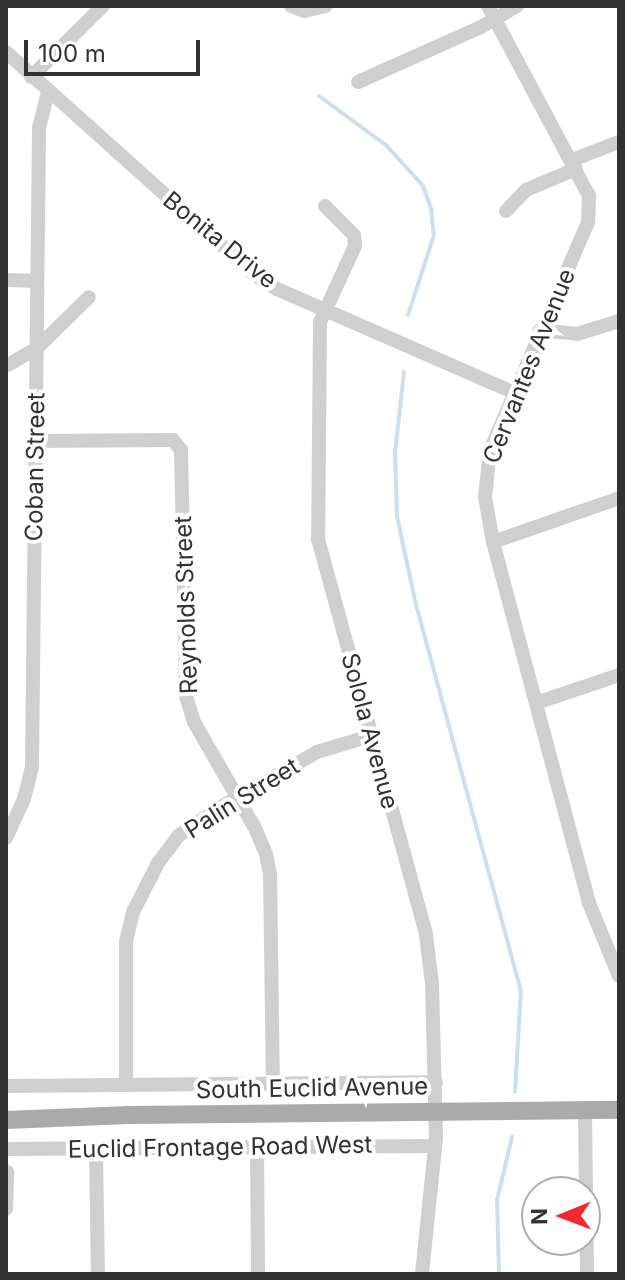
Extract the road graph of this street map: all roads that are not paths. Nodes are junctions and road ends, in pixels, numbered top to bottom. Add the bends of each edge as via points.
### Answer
1 (103, 6) edge
2 (291, 6) edge
3 (325, 6) edge
4 (517, 6) edge
5 (492, 12) edge
6 (6, 52) edge
7 (31, 77) junction
8 (358, 82) dead end
9 (48, 93) junction
10 (619, 142) edge
11 (574, 164) junction
12 (325, 206) dead end
13 (506, 211) dead end
14 (6, 280) edge
15 (37, 281) junction
16 (89, 297) dead end
17 (324, 308) junction
18 (619, 321) edge
19 (540, 330) junction
20 (36, 349) junction
21 (6, 366) edge
22 (513, 392) junction
23 (36, 441) junction
24 (619, 498) edge
25 (493, 542) junction
26 (619, 675) edge
27 (536, 703) junction
28 (370, 736) junction
29 (237, 798) junction
30 (6, 838) edge
31 (619, 976) edge
32 (436, 1082) junction
33 (273, 1083) junction
34 (126, 1084) junction
35 (6, 1086) edge
36 (437, 1110) junction
37 (585, 1110) junction
38 (619, 1110) edge
39 (6, 1120) edge
40 (434, 1146) junction
41 (257, 1148) junction
42 (6, 1149) edge
43 (96, 1149) junction
44 (7, 1172) edge
45 (6, 1209) edge
46 (98, 1274) edge
47 (258, 1274) edge
48 (422, 1274) edge
49 (587, 1274) edge

1 - 7 street
2 - 3 street via 304,11
4 - 5 street
5 - 8 street
5 - 11 street, Cervantes Avenue
6 - 7 street, Bonita Drive
7 - 9 street, Bonita Drive
9 - 15 street, Coban Street via 39,128
9 - 17 street, Bonita Drive via 252,273
10 - 11 street
11 - 13 street via 526,190
11 - 19 street, Cervantes Avenue via 589,196 588,222
12 - 17 street, Solola Avenue via 354,235 355,246
14 - 15 street
15 - 20 street, Coban Street
16 - 20 street
17 - 22 street, Bonita Drive
17 - 28 street, Solola Avenue via 318,539
18 - 19 street via 577,334
19 - 22 street, Cervantes Avenue
20 - 21 street
20 - 23 street, Coban Street
22 - 25 street, Cervantes Avenue via 486,470
23 - 29 street, Reynolds Street via 173,440 181,450 186,696 194,722
23 - 30 street, Coban Street via 32,767
24 - 25 street
25 - 27 street, Cervantes Avenue
26 - 27 street
27 - 31 street, Cervantes Avenue via 589,903
28 - 29 street, Palin Street via 317,752
28 - 32 street, Solola Avenue via 426,935
29 - 33 street, Reynolds Street via 255,828 270,874
29 - 34 street, Palin Street via 178,836 133,912 125,964
32 - 33 street
32 - 36 street, Solola Avenue
33 - 34 street
34 - 35 street
36 - 37 main road, South Euclid Avenue
36 - 39 main road, South Euclid Avenue
36 - 40 street, Solola Avenue
37 - 38 main road, South Euclid Avenue
37 - 49 street
40 - 41 street, Euclid Frontage Road West
40 - 48 street, Solola Avenue
41 - 43 street, Euclid Frontage Road West
41 - 47 street
42 - 43 street, Euclid Frontage Road West
43 - 46 street
44 - 45 street

